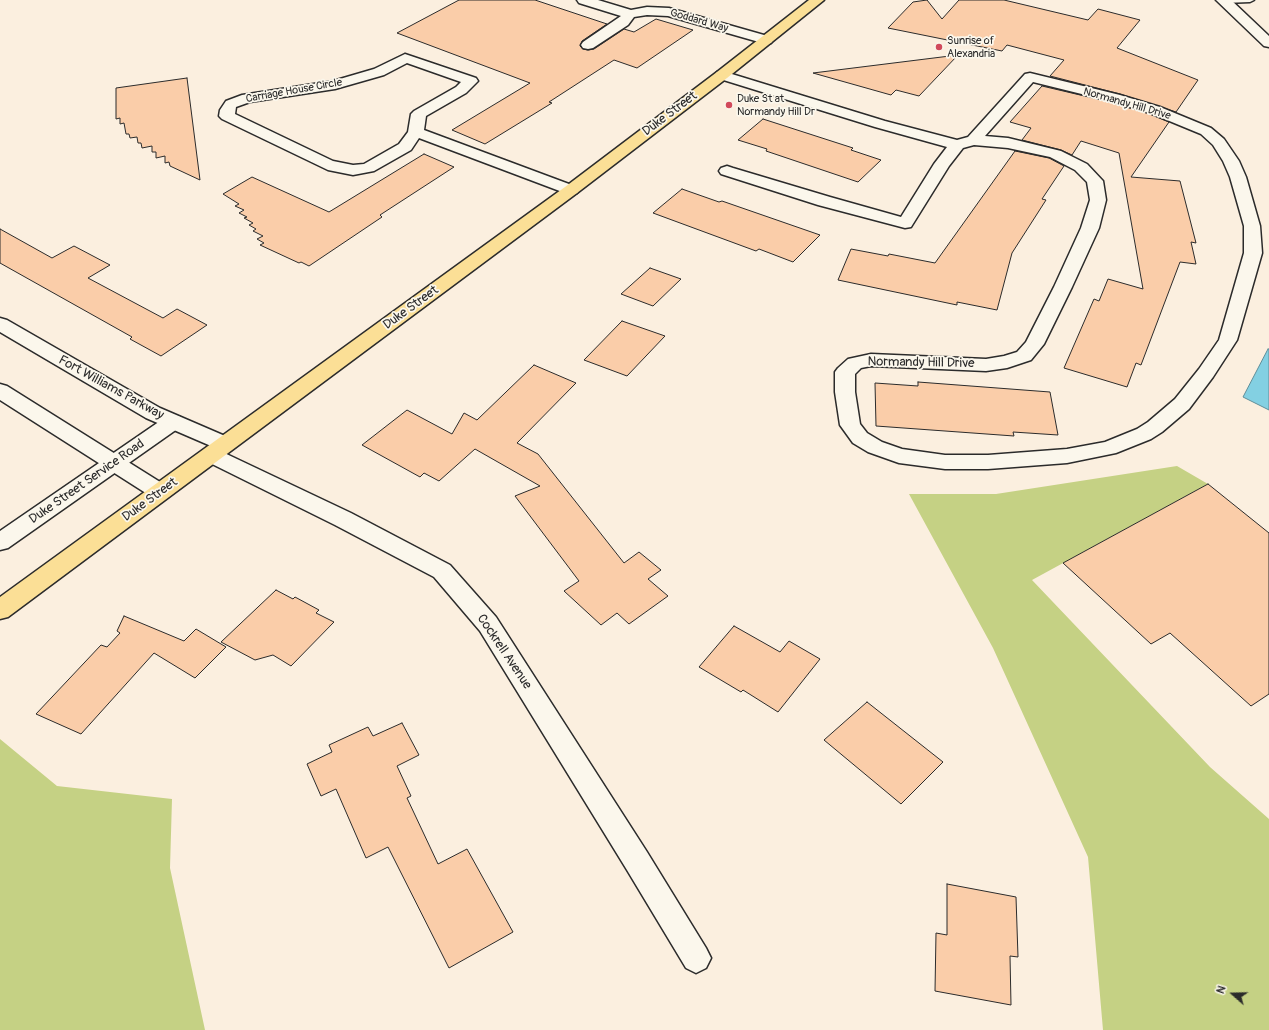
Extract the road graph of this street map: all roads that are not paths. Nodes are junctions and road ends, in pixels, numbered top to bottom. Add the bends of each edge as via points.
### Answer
1 (584, 0) edge
2 (817, 0) edge
3 (1250, 0) edge
4 (1224, 1) edge
5 (630, 14) junction
6 (766, 40) junction
7 (1269, 43) edge
8 (588, 45) dead end
9 (722, 75) junction
10 (416, 132) junction
11 (965, 142) junction
12 (727, 170) dead end
13 (571, 190) junction
14 (1261, 244) edge
15 (0, 324) edge
16 (0, 391) edge
17 (173, 422) junction
18 (218, 449) junction
19 (113, 463) junction
20 (160, 492) junction
21 (0, 542) edge
22 (0, 610) edge
23 (696, 958) dead end

1 - 5 street, Goddard Way
2 - 6 main road, Duke Street
3 - 4 lane
4 - 7 street
5 - 6 street, Goddard Way via 647,11 669,12
5 - 8 street via 623,22
6 - 9 main road, Duke Street
9 - 11 street, Normandy Hill Drive via 880,124
9 - 13 main road, Duke Street
10 - 10 street, Carriage House Circle via 405,147 368,168 353,170 328,165 243,125 227,116 227,110 231,104 247,98 335,85 358,79 389,68 405,58 471,81 461,90 419,114
10 - 13 street
11 - 12 street, Normandy Hill Drive via 942,164 905,223 824,201
11 - 14 street, Normandy Hill Drive via 1030,78 1156,110 1206,132 1219,142 1238,177 1252,226
11 - 14 street, Normandy Hill Drive via 1008,142 1055,154 1081,166 1095,181 1098,200 1090,228 1063,287 1034,344 1024,356 986,365 871,360 855,363 845,372 850,425 860,438 899,456 945,462 988,462 1067,456 1109,448 1144,434 1182,404 1228,340 1253,253
13 - 18 main road, Duke Street
15 - 17 street, Fort Williams Parkway via 153,413
16 - 19 street
17 - 18 street, Fort Williams Parkway
17 - 19 street, Duke Street Service Road
18 - 20 main road, Duke Street
18 - 23 street, Cockrell Avenue via 343,519 442,570 488,624
19 - 20 street
19 - 21 street, Duke Street Service Road
20 - 22 main road, Duke Street

